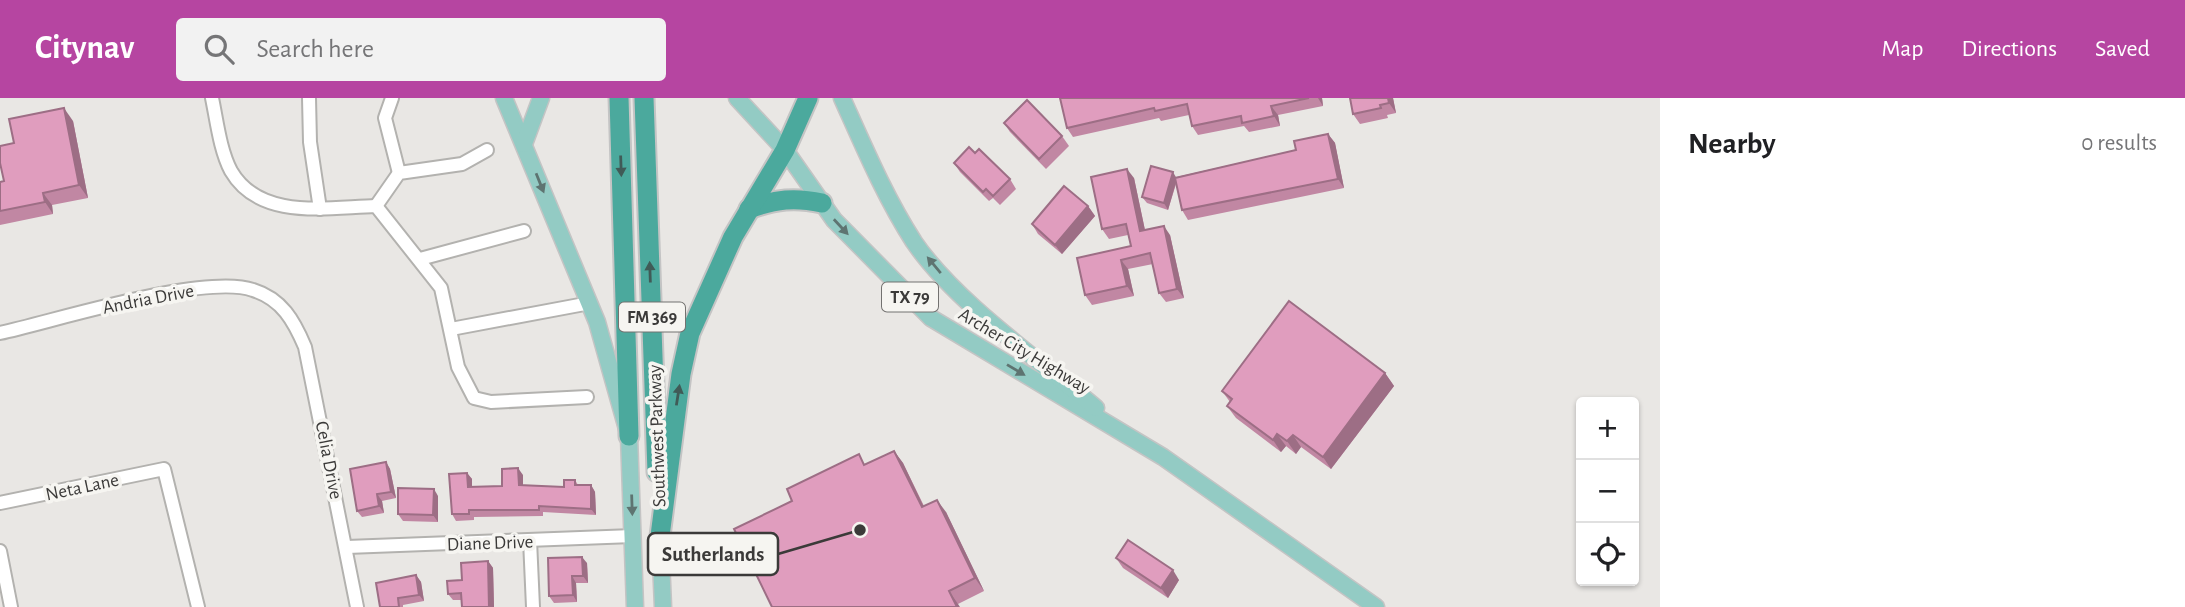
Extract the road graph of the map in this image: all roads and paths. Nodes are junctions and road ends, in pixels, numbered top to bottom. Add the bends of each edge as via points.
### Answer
1 (212, 98) edge
2 (309, 98) edge
3 (392, 98) edge
4 (504, 98) edge
5 (541, 98) edge
6 (619, 98) edge
7 (644, 98) edge
8 (737, 98) edge
9 (808, 98) edge
10 (842, 98) edge
11 (524, 144) junction
12 (487, 150) dead end
13 (785, 150) junction
14 (398, 173) junction
15 (822, 203) junction
16 (376, 206) junction
17 (320, 209) junction
18 (749, 209) junction
19 (524, 231) dead end
20 (420, 259) junction
21 (590, 303) junction
22 (290, 316) joint
23 (451, 329) junction
24 (0, 333) edge
25 (587, 397) dead end
26 (629, 436) junction
27 (1132, 439) junction
28 (0, 503) edge
29 (633, 536) junction
30 (660, 536) junction
31 (530, 541) junction
32 (347, 547) junction
33 (0, 551) edge
34 (10, 607) edge
35 (198, 607) edge
36 (357, 607) edge
37 (533, 607) edge
38 (635, 607) edge
39 (663, 607) edge
40 (1376, 607) edge

1 - 17 street via 230,170 242,187 285,208
2 - 17 street
3 - 14 street via 385,118
4 - 11 main road
5 - 11 main road
6 -> 26 highway, Southwest Parkway / FM 369
30 -> 7 highway, Southwest Parkway / FM 369
8 - 13 main road, Archer City Highway / TX 79
9 - 13 highway
27 -> 10 main road, Archer City Highway / TX 79 via 958,293 915,243 877,178
11 -> 21 main road
12 - 14 street via 462,164
13 - 15 main road, Archer City Highway / TX 79
13 - 18 highway
14 - 16 street
15 - 18 highway via 798,198 773,200
15 -> 27 main road, Archer City Highway / TX 79 via 931,318
16 - 17 street
16 - 20 street
30 -> 18 highway via 673,422 690,333
19 - 20 street
20 - 23 street via 441,288
21 - 23 street
21 - 26 main road
22 - 24 street, Andria Drive via 253,289 211,285
22 - 32 street, Celia Drive via 314,384
23 - 25 street via 458,367 474,398 491,402
26 -> 29 main road, Southwest Parkway / FM 369
27 - 40 main road, Archer City Highway / TX 79
28 - 35 street, Neta Lane via 164,469
29 - 31 street, Diane Drive
29 - 38 main road, Southwest Parkway / FM 369
30 - 39 main road, Southwest Parkway / FM 369
31 - 32 street, Diane Drive
31 - 37 street
32 - 36 street, Celia Drive
33 - 34 street

